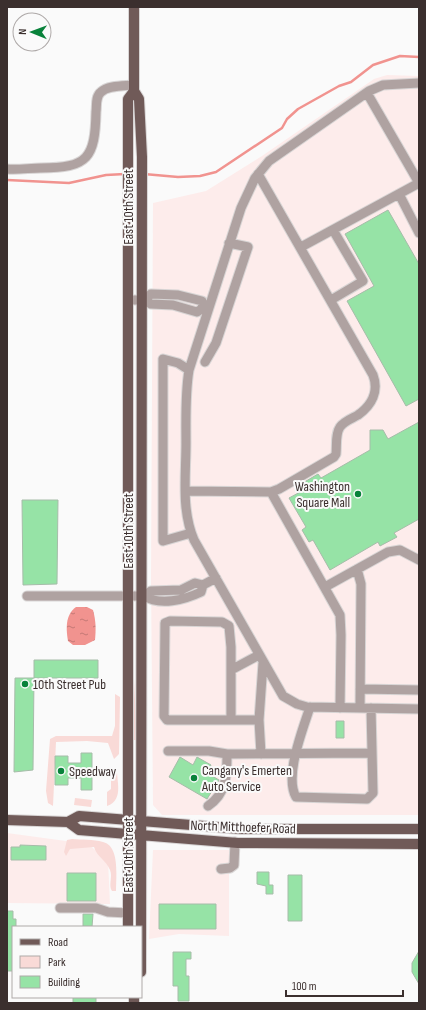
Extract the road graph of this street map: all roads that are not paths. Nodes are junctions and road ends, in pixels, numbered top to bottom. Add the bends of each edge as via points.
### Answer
1 (134, 7) edge
2 (419, 83) edge
3 (134, 88) junction
4 (367, 93) junction
5 (7, 169) edge
6 (258, 174) junction
7 (419, 183) edge
8 (399, 194) junction
9 (333, 230) junction
10 (419, 233) edge
11 (229, 243) junction
12 (301, 247) junction
13 (128, 300) junction
14 (143, 300) junction
15 (331, 300) junction
16 (206, 309) junction
17 (205, 362) dead end
18 (189, 370) junction
19 (186, 491) junction
20 (271, 492) junction
21 (191, 534) junction
22 (419, 560) edge
23 (357, 569) junction
24 (216, 578) junction
25 (326, 587) junction
26 (27, 596) dead end
27 (128, 596) junction
28 (143, 596) junction
29 (240, 621) junction
30 (229, 626) junction
31 (261, 659) junction
32 (231, 670) junction
33 (360, 690) junction
34 (419, 690) edge
35 (310, 707) junction
36 (340, 708) junction
37 (360, 708) junction
38 (371, 708) junction
39 (419, 709) edge
40 (231, 720) junction
41 (259, 720) junction
42 (168, 751) dead end
43 (372, 753) junction
44 (227, 754) junction
45 (261, 754) junction
46 (295, 754) junction
47 (208, 806) dead end
48 (7, 820) edge
49 (128, 820) junction
50 (142, 821) junction
51 (68, 822) junction
52 (277, 829) junction
53 (419, 830) edge
54 (128, 835) junction
55 (142, 836) junction
56 (235, 842) junction
57 (419, 844) edge
58 (221, 869) dead end
59 (60, 908) dead end
60 (128, 912) junction
61 (128, 926) edge
62 (141, 926) edge

1 - 3 main road, East 10th Street
2 - 4 lane via 383,85
3 - 5 lane via 107,88 100,92 97,99 96,137 85,160 67,166
3 - 13 main road, East 10th Street via 128,99
3 - 14 main road, East 10th Street via 139,99 142,157
4 - 6 lane via 269,161
4 - 7 lane
6 - 11 lane via 245,197
6 - 12 lane
7 - 8 lane
8 - 9 lane
8 - 10 lane
9 - 12 lane
9 - 15 lane via 363,281
11 - 16 lane
11 - 17 lane via 248,247 216,343
12 - 15 lane
13 - 14 lane
13 - 27 main road, East 10th Street
14 - 16 lane via 152,294 178,294 202,301
14 - 28 main road, East 10th Street
15 - 20 lane via 373,375 376,382 374,394 365,409 341,426 334,457
16 - 18 lane
18 - 19 lane via 186,395
18 - 21 lane via 164,359 163,541
19 - 20 lane
19 - 21 lane
20 - 25 lane
21 - 24 lane
22 - 23 lane via 406,552 395,550
23 - 25 lane
23 - 33 lane via 361,584
24 - 28 lane via 174,591 151,591
24 - 29 lane
25 - 36 lane via 338,608 341,623
26 - 27 lane
27 - 28 lane
27 - 49 main road, East 10th Street
28 - 50 main road, East 10th Street
29 - 30 lane
29 - 31 lane
30 - 32 lane
30 - 40 lane via 222,622 165,623 164,716 167,720
31 - 32 lane
31 - 35 lane via 283,696 296,704
31 - 41 lane
32 - 40 lane
33 - 34 lane
33 - 37 lane
35 - 36 lane
35 - 46 lane
36 - 37 lane
37 - 38 lane
38 - 39 lane
38 - 43 lane
40 - 41 lane
41 - 45 lane
42 - 44 lane via 209,751
43 - 46 lane
43 - 46 lane via 373,793 367,799 296,797 292,790
44 - 45 lane
44 - 47 lane via 227,778 223,791 216,801
45 - 46 lane
48 - 51 main road, North Mitthoefer Road
49 - 50 main road, North Mitthoefer Road
49 - 51 main road, North Mitthoefer Road via 79,816
49 - 54 main road, East 10th Street
50 - 52 main road, North Mitthoefer Road
50 - 55 main road, East 10th Street
51 - 54 main road, North Mitthoefer Road via 79,830
52 - 53 main road, North Mitthoefer Road
52 - 56 main road via 267,836 240,835 236,837
54 - 55 main road, North Mitthoefer Road
54 - 60 main road, East 10th Street
55 - 56 main road, North Mitthoefer Road
55 - 62 main road, East 10th Street
56 - 57 main road, North Mitthoefer Road
56 - 58 lane via 234,865
59 - 60 lane via 96,908 108,912
60 - 61 main road, East 10th Street

